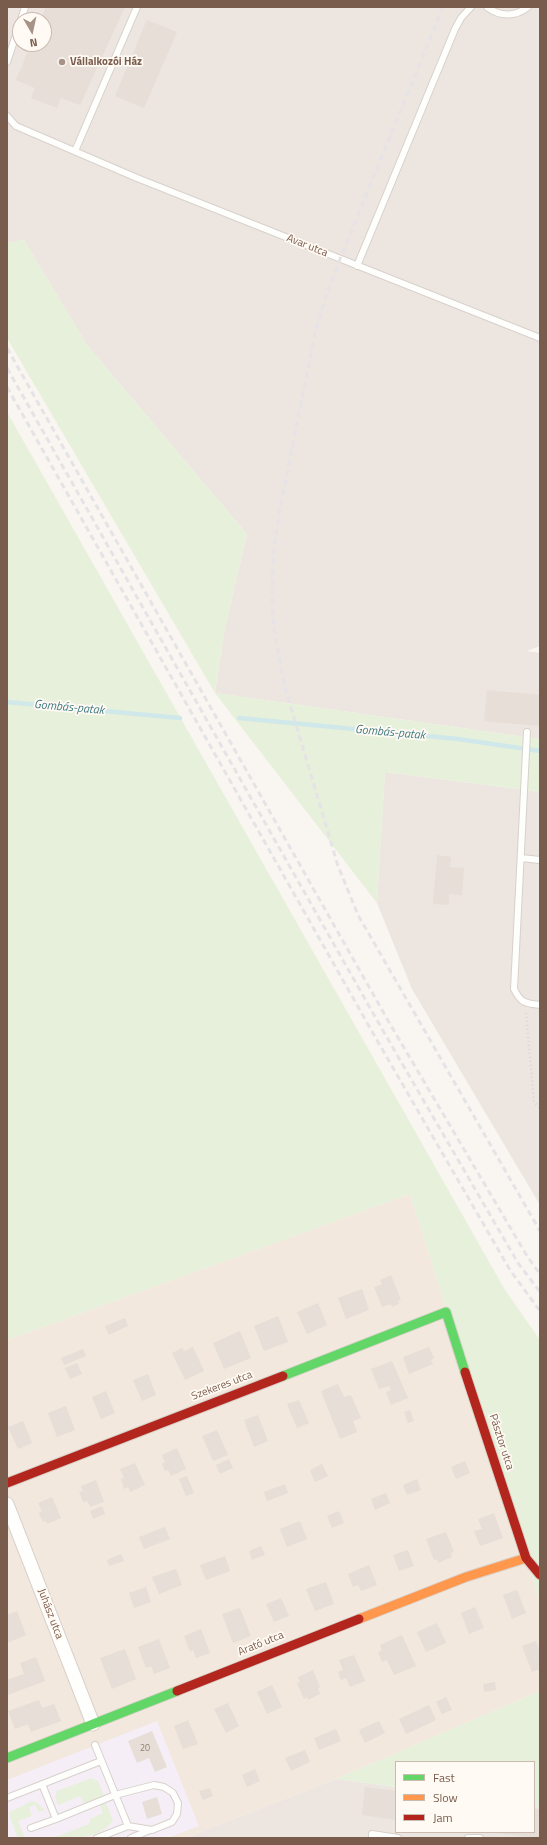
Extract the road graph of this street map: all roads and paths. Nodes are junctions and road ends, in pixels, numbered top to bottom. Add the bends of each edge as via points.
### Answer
1 (137, 7) edge
2 (472, 7) edge
3 (487, 7) edge
4 (528, 7) edge
5 (12, 47) edge
6 (7, 62) edge
7 (7, 116) edge
8 (75, 151) junction
9 (357, 266) junction
10 (540, 338) edge
11 (527, 732) dead end
12 (520, 858) junction
13 (540, 860) edge
14 (526, 1003) junction
15 (540, 1004) edge
16 (540, 1108) edge
17 (446, 1312) joint
18 (7, 1483) edge
19 (7, 1504) edge
20 (526, 1558) junction
21 (540, 1575) edge
22 (93, 1724) junction
23 (95, 1745) dead end
24 (7, 1758) edge
25 (102, 1760) junction
26 (42, 1784) junction
27 (115, 1795) junction
28 (7, 1798) edge
29 (56, 1819) junction
30 (128, 1826) junction
31 (32, 1828) dead end
32 (152, 1830) junction
33 (97, 1838) edge
34 (131, 1838) edge
35 (372, 1838) edge
36 (398, 1838) edge
37 (468, 1838) edge
38 (480, 1838) edge

1 - 8 lane
2 - 9 lane via 455,29
3 - 4 lane via 508,15
5 - 6 lane
7 - 8 lane, Avar utca via 16,126
8 - 9 lane, Avar utca
9 - 10 lane, Avar utca
11 - 12 lane
12 - 13 lane
12 - 14 lane via 514,989 519,999
14 - 15 lane
14 - 16 path via 534,1102
17 - 18 street, Szekeres utca
17 - 20 street, Pásztor utca
19 - 22 street, Juhász utca
20 - 21 street, Pásztor utca
20 - 22 street, Arató utca via 458,1579
22 - 24 street, Arató utca
23 - 25 lane
25 - 26 lane
25 - 27 lane
26 - 28 lane
26 - 29 lane
27 - 29 lane
27 - 30 lane
27 - 32 lane via 154,1785 164,1786 173,1793 178,1803 177,1814 172,1822
29 - 31 lane
30 - 32 lane
30 - 33 lane
32 - 34 lane
35 - 36 lane via 372,1834
37 - 38 lane

